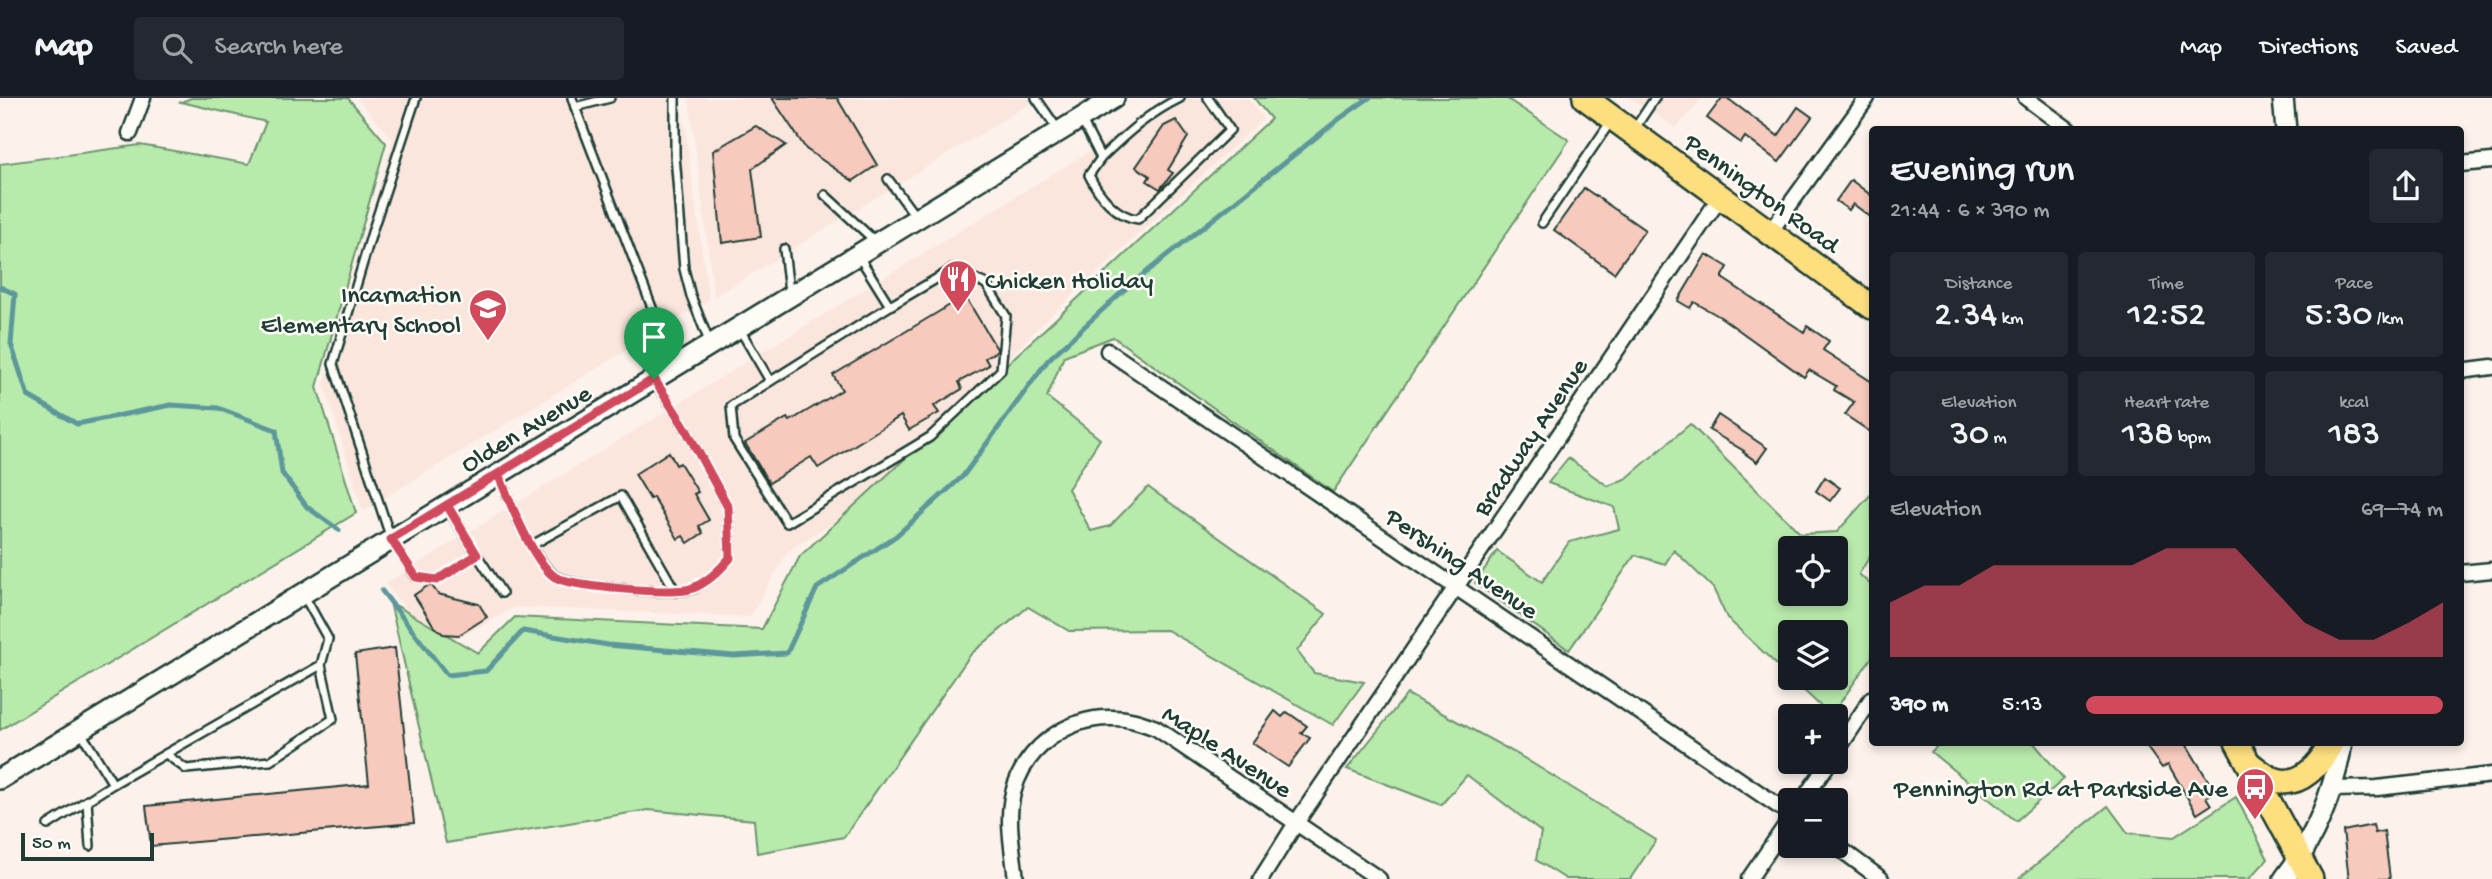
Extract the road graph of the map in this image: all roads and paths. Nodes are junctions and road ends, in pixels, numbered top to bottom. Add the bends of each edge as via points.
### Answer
1 (143, 98) edge
2 (416, 98) edge
3 (572, 98) edge
4 (610, 98) edge
5 (675, 98) edge
6 (1036, 98) edge
7 (1114, 98) edge
8 (1180, 98) edge
9 (1208, 98) edge
10 (1585, 98) edge
11 (1655, 98) edge
12 (1867, 98) edge
13 (2026, 98) edge
14 (2283, 98) edge
15 (576, 107) junction
16 (1081, 118) junction
17 (1613, 118) junction
18 (2064, 126) edge
19 (2286, 126) edge
20 (1059, 131) junction
21 (1633, 132) junction
22 (130, 133) dead end
23 (1101, 158) junction
24 (2492, 161) edge
25 (2464, 164) edge
26 (888, 179) dead end
27 (825, 195) dead end
28 (1721, 196) junction
29 (917, 218) junction
30 (1542, 223) dead end
31 (1770, 232) junction
32 (877, 243) junction
33 (784, 249) dead end
34 (857, 255) junction
35 (789, 296) junction
36 (1869, 305) edge
37 (890, 306) junction
38 (739, 327) junction
39 (710, 345) junction
40 (1108, 351) dead end
41 (674, 367) junction
42 (2492, 367) edge
43 (2464, 370) edge
44 (654, 379) junction
45 (770, 381) junction
46 (498, 474) junction
47 (447, 505) junction
48 (391, 539) junction
49 (531, 545) junction
50 (477, 555) junction
51 (2492, 570) edge
52 (2464, 573) edge
53 (1456, 587) junction
54 (676, 592) junction
55 (502, 593) dead end
56 (303, 594) junction
57 (321, 665) junction
58 (1869, 702) edge
59 (79, 730) junction
60 (1848, 734) edge
61 (2239, 746) edge
62 (2330, 746) edge
63 (2341, 746) edge
64 (166, 754) junction
65 (2248, 763) junction
66 (2492, 775) edge
67 (0, 779) edge
68 (113, 784) junction
69 (2331, 789) junction
70 (87, 801) junction
71 (1778, 809) edge
72 (1296, 823) junction
73 (48, 825) dead end
74 (1778, 835) edge
75 (90, 846) dead end
76 (1848, 855) edge
77 (2299, 858) junction
78 (1016, 879) edge
79 (1261, 879) edge
80 (1379, 879) edge
81 (1749, 879) edge
82 (1881, 879) edge
83 (2284, 879) edge
84 (2311, 879) edge

1 - 22 street
2 - 48 lane via 333,364
3 - 15 lane
4 - 15 lane
5 - 39 lane via 684,269
6 - 20 lane
7 - 16 main road, Olden Avenue
8 - 23 lane via 1140,121
9 - 23 lane via 1230,130 1138,219 1126,218 1096,189 1089,175
10 - 17 main road, Pennington Road
11 - 21 lane
12 - 31 street
13 - 18 street
14 - 19 main road
15 - 41 lane
16 - 20 main road, Olden Avenue
16 - 23 lane
17 - 21 main road, Pennington Road
17 - 30 lane
20 - 29 main road, Olden Avenue
21 - 28 main road, Pennington Road
24 - 25 street
26 - 29 lane
27 - 32 lane
28 - 31 main road, Pennington Road
28 - 53 street, Bradway Avenue
29 - 32 main road, Olden Avenue
31 - 36 main road, Pennington Road
32 - 34 main road, Olden Avenue
33 - 35 lane
34 - 35 main road, Olden Avenue
34 - 37 lane
35 - 38 main road, Olden Avenue
37 - 45 lane
37 - 45 lane via 953,269 986,284 1006,316 1001,370 930,437 787,523 734,439 732,406
38 - 39 main road, Olden Avenue
38 - 45 lane
39 - 41 main road, Olden Avenue
40 - 53 street, Pershing Avenue
41 - 44 main road, Olden Avenue
42 - 43 street
44 - 46 main road, Olden Avenue
44 - 54 lane via 717,483 728,507 730,526 730,558 692,589
46 - 47 main road, Olden Avenue
46 - 49 lane
47 - 48 main road, Olden Avenue
47 - 50 lane
48 - 50 lane via 416,577 437,580
48 - 56 main road, Olden Avenue
49 - 54 lane via 556,578
49 - 54 lane via 621,496
50 - 55 lane
51 - 52 street
53 - 71 street, Pershing Avenue
53 - 72 street, Bradway Avenue
56 - 57 lane via 328,639
56 - 59 main road, Olden Avenue
57 - 64 lane
57 - 64 lane via 333,719 270,761 186,769
58 - 60 street
59 - 67 main road, Olden Avenue
59 - 68 lane
61 - 65 main road
62 - 65 main road via 2317,767 2295,779 2270,778
63 - 69 main road
64 - 68 lane
65 - 77 main road
66 - 69 street
68 - 70 lane
69 - 77 main road
70 - 73 lane
70 - 75 lane
72 - 78 street, Maple Avenue via 1156,728 1135,720 1093,719 1058,732 1041,745 1018,781 1010,815
72 - 79 street, Bradway Avenue
72 - 80 street, Maple Avenue
74 - 81 street
76 - 82 street
77 - 83 main road
77 - 84 main road

